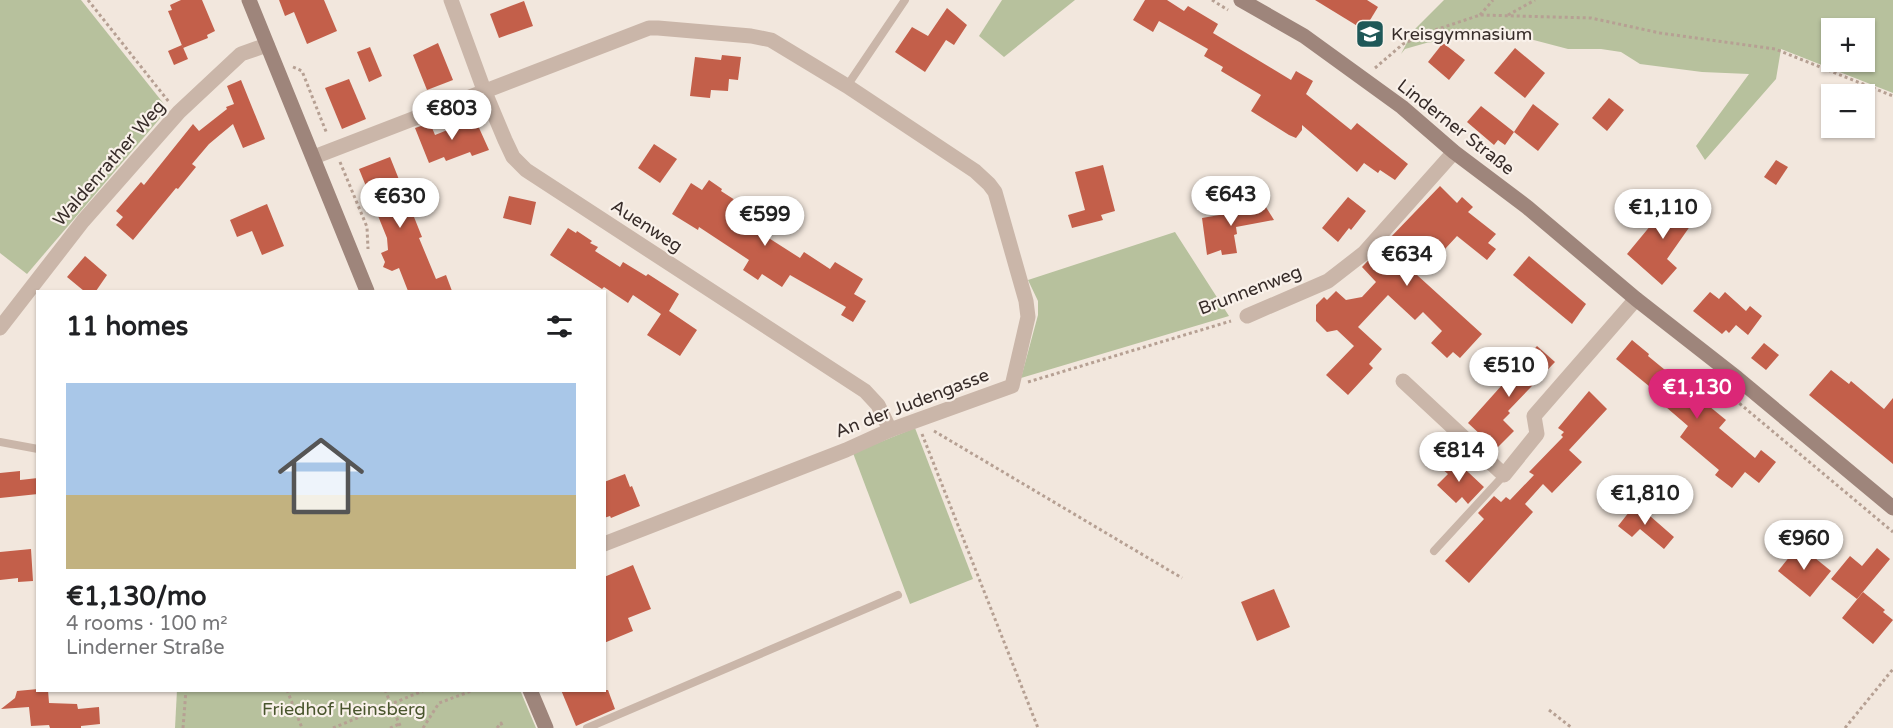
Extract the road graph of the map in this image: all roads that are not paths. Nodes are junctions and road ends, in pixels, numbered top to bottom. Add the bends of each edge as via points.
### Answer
1 (249, 0) edge
2 (451, 0) edge
3 (904, 0) edge
4 (1238, 7) edge
5 (267, 45) junction
6 (847, 86) junction
7 (484, 90) junction
8 (1454, 152) junction
9 (314, 157) junction
10 (367, 290) edge
11 (1636, 299) junction
12 (1247, 316) road end
13 (0, 328) edge
14 (1403, 381) dead end
15 (890, 430) junction
16 (0, 442) edge
17 (36, 449) edge
18 (1504, 476) junction
19 (1893, 508) edge
20 (606, 542) edge
21 (1434, 551) dead end
22 (898, 595) dead end
23 (531, 692) edge
24 (546, 728) edge
25 (587, 728) edge

1 - 5 main road
2 - 7 street, Auenweg
3 - 6 lane
4 - 8 main road, Linderner Straße via 1304,36 1402,107
5 - 9 main road
5 - 13 street, Waldenrather Weg via 241,54 179,112 83,221
6 - 7 street, An der Judengasse via 771,40 649,28
6 - 15 street, An der Judengasse via 989,184 995,192 1026,301 1028,317 1012,386
7 - 9 street, An der Judengasse
7 - 15 street, Auenweg via 513,157 526,170 865,391 878,405
8 - 11 main road, Linderner Straße via 1527,207
8 - 12 street, Brunnenweg via 1364,253 1328,281
9 - 10 main road
11 - 18 street via 1534,416 1537,434
11 - 19 main road, Linderner Straße
14 - 18 street
15 - 20 street, An der Judengasse
16 - 17 lane
18 - 21 lane
22 - 25 lane
23 - 24 main road

